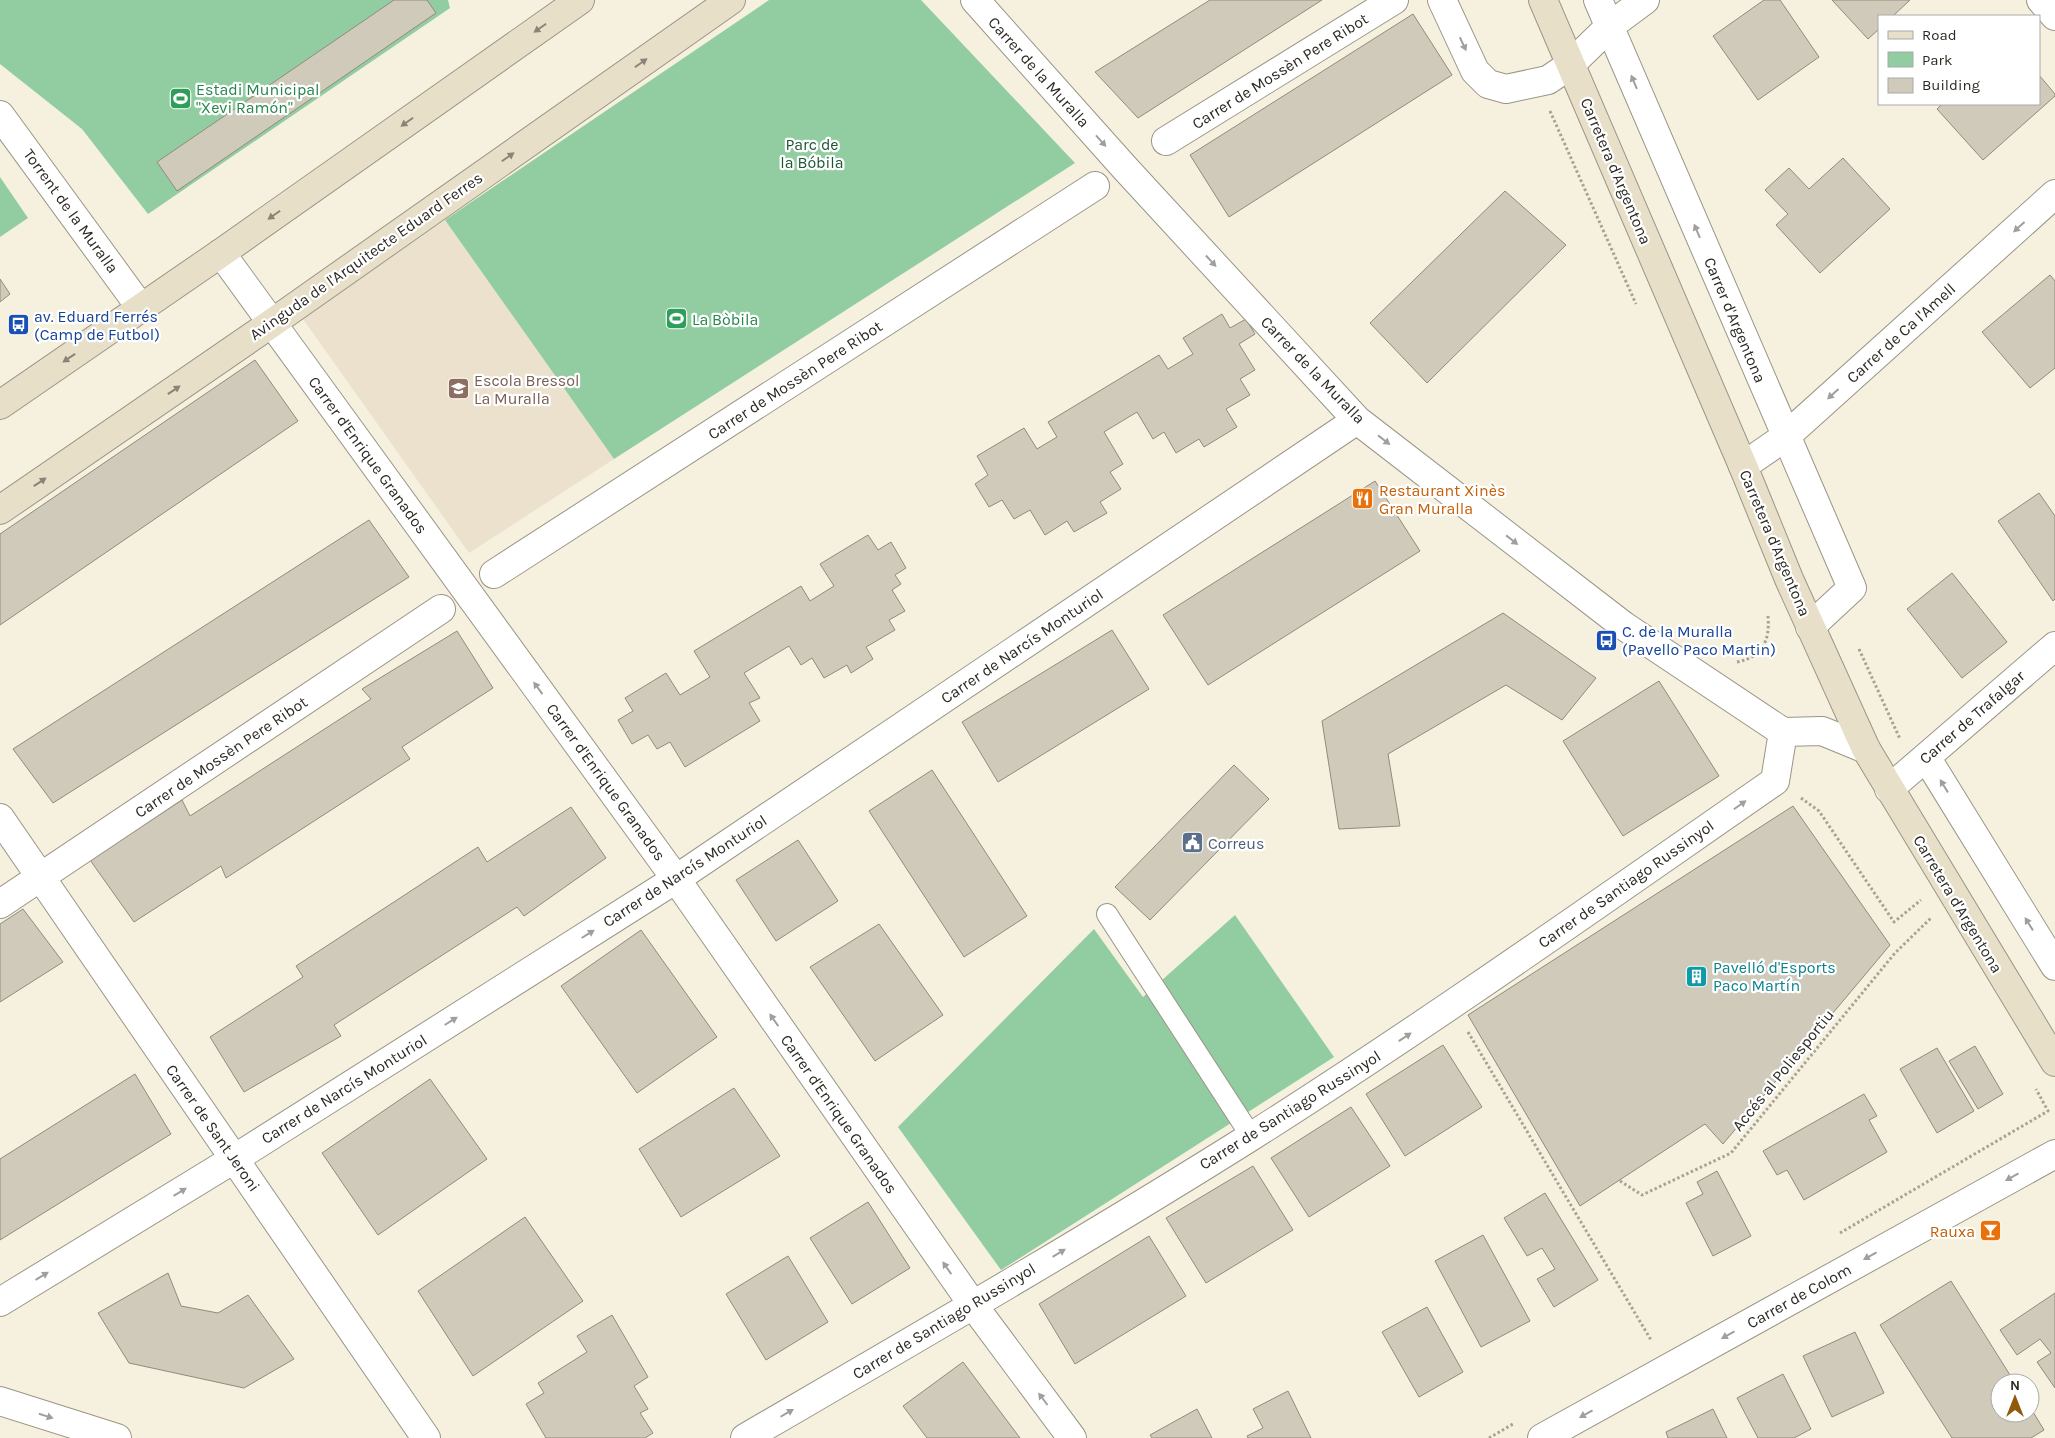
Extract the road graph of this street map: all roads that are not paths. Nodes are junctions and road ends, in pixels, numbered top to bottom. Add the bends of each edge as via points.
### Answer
1 (580, 0) edge
2 (730, 0) edge
3 (976, 0) edge
4 (1394, 0) edge
5 (1442, 0) edge
6 (1543, 0) edge
7 (1598, 0) edge
8 (1645, 0) edge
9 (2041, 0) edge
10 (2055, 16) edge
11 (1610, 26) junction
12 (1570, 65) junction
13 (0, 115) edge
14 (1166, 141) dead end
15 (1095, 186) dead end
16 (2055, 194) edge
17 (221, 253) junction
18 (141, 308) junction
19 (272, 323) junction
20 (0, 405) edge
21 (1357, 420) junction
22 (1786, 437) junction
23 (1743, 466) junction
24 (0, 510) edge
25 (494, 574) dead end
26 (441, 609) dead end
27 (1810, 627) junction
28 (2055, 646) edge
29 (1783, 732) junction
30 (1866, 749) junction
31 (1926, 757) junction
32 (1889, 789) junction
33 (0, 818) edge
34 (40, 878) junction
35 (676, 879) junction
36 (0, 904) edge
37 (1108, 914) dead end
38 (2055, 966) edge
39 (2055, 1062) edge
40 (1251, 1136) junction
41 (2055, 1154) edge
42 (234, 1159) junction
43 (0, 1302) edge
44 (973, 1306) junction
45 (0, 1401) edge
46 (117, 1438) edge
47 (426, 1438) edge
48 (745, 1438) edge
49 (1072, 1438) edge
50 (1542, 1438) edge

1 -> 17 street
19 -> 2 street, Avinguda de l'Arquitecte Eduard Ferres
3 -> 21 street, Carrer de la Muralla via 1124,167
4 - 14 street, Carrer de Mossèn Pere Ribot
5 -> 12 street via 1476,70 1488,84 1506,89 1537,83 1548,80
6 - 12 street, Carretera d'Argentona
7 - 11 street, Carrer d'Argentona
8 - 11 street
9 - 10 street
11 - 12 street
22 -> 11 street, Carrer d'Argentona
12 - 23 street, Carretera d'Argentona
13 - 18 street, Torrent de la Muralla
15 - 25 street, Carrer de Mossèn Pere Ribot
16 -> 22 street, Carrer de Ca l'Amell
17 - 18 street
17 - 19 street, Carrer d'Enrique Granados
18 -> 20 street
24 -> 19 street, Avinguda de l'Arquitecte Eduard Ferres
35 -> 19 street, Carrer d'Enrique Granados
21 -> 29 street, Carrer de la Muralla via 1624,626
21 - 35 street, Carrer de Narcís Monturiol
22 - 23 street, Carrer de Ca l'Amell
22 - 27 street, Carrer d'Argentona via 1852,588
23 - 27 street, Carretera d'Argentona
26 - 34 street, Carrer de Mossèn Pere Ribot
27 - 30 street, Carretera d'Argentona
28 - 31 street, Carrer de Trafalgar
29 - 30 street via 1822,731
40 -> 29 street, Carrer de Santiago Russinyol via 1452,1006 1775,780
30 - 32 street, Carretera d'Argentona
31 - 32 street, Carrer de Trafalgar
38 -> 31 street
32 - 39 street, Carretera d'Argentona
33 - 34 street, Carrer de Sant Jeroni
34 - 36 street, Carrer de Mossèn Pere Ribot
34 - 42 street, Carrer de Sant Jeroni
42 -> 35 street, Carrer de Narcís Monturiol
44 -> 35 street, Carrer d'Enrique Granados
37 - 40 lane
44 -> 40 street, Carrer de Santiago Russinyol
41 -> 50 street, Carrer de Colom
43 -> 42 street, Carrer de Narcís Monturiol
42 - 47 street, Carrer de Sant Jeroni
48 -> 44 street, Carrer de Santiago Russinyol
49 -> 44 street, Carrer d'Enrique Granados
45 -> 46 street

